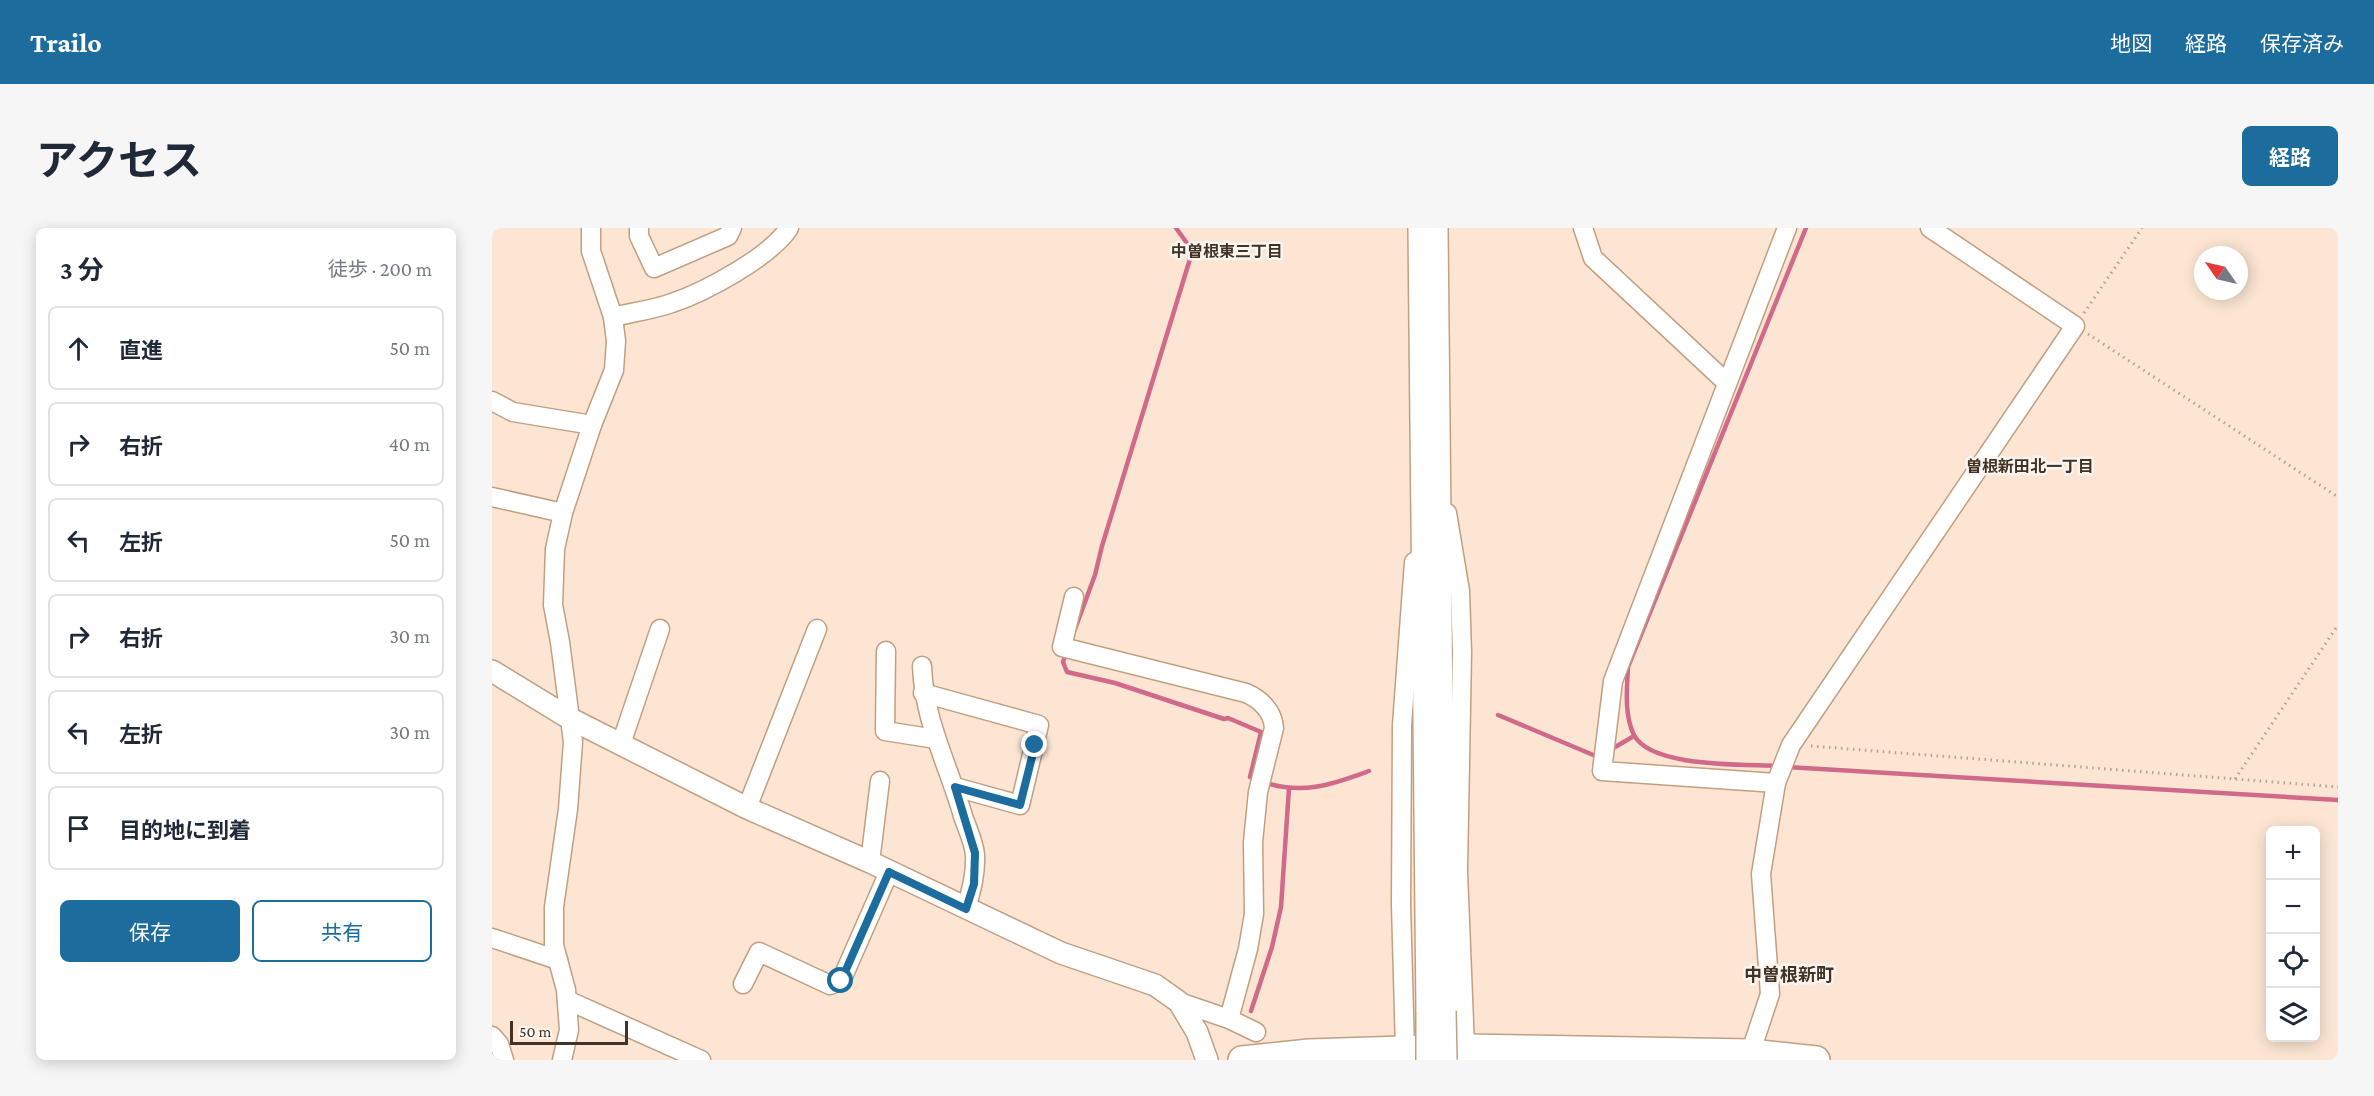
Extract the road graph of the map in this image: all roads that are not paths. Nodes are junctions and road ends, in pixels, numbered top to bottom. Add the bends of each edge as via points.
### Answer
1 (591, 228) edge
2 (639, 228) edge
3 (732, 228) edge
4 (1419, 228) edge
5 (1437, 228) edge
6 (1583, 228) edge
7 (1787, 228) edge
8 (1930, 228) edge
9 (785, 229) edge
10 (613, 317) junction
11 (1727, 383) junction
12 (492, 401) edge
13 (592, 425) junction
14 (1431, 472) junction
15 (492, 497) edge
16 (563, 513) junction
17 (1074, 597) dead end
18 (817, 629) dead end
19 (660, 630) dead end
20 (886, 651) dead end
21 (922, 666) dead end
22 (492, 671) edge
23 (923, 693) junction
24 (569, 717) junction
25 (936, 739) junction
26 (621, 744) junction
27 (1777, 780) junction
28 (880, 781) dead end
29 (955, 787) junction
30 (747, 808) junction
31 (870, 862) junction
32 (889, 872) junction
33 (966, 909) junction
34 (492, 938) edge
35 (558, 960) junction
36 (743, 984) dead end
37 (567, 1000) junction
38 (1179, 1002) junction
39 (1436, 1012) junction
40 (1229, 1018) junction
41 (1256, 1032) dead end
42 (492, 1036) edge
43 (1416, 1054) edge
44 (1455, 1054) edge
45 (1749, 1056) edge
46 (504, 1060) edge
47 (562, 1060) edge
48 (701, 1060) edge
49 (1207, 1060) edge
50 (1242, 1060) edge
51 (1815, 1060) edge

1 - 10 street via 591,251
2 - 3 street via 654,268 728,236
4 - 14 street
5 - 14 street
6 - 11 street via 1593,258
7 - 11 street
8 - 27 street via 2075,326 1789,750
9 - 10 street via 751,262 711,286 671,304
10 - 13 street via 614,370
11 - 27 street via 1613,681 1602,771
12 - 13 street via 513,412
13 - 16 street
14 - 39 street
14 - 43 street via 1401,725 1401,905
14 - 44 street via 1460,591
15 - 16 street
16 - 24 street via 555,549 553,604
17 - 40 street via 1070,649 1246,693 1259,698 1274,721 1258,792 1253,842 1254,914
18 - 30 street
19 - 26 street
20 - 25 street via 885,731
21 - 23 street
22 - 24 street
23 - 25 street
23 - 29 street via 1039,725 1020,805
24 - 26 street
24 - 35 street via 573,742 568,809 554,907
25 - 29 street
26 - 30 street
27 - 45 street via 1761,874 1770,994
28 - 31 street
29 - 33 street via 975,853 974,884
30 - 31 street
31 - 32 street
32 - 33 street
32 - 36 street via 841,981 830,985 759,952
33 - 38 street via 1061,953 1155,986
34 - 35 street
35 - 37 street
37 - 47 street via 569,1030
37 - 48 street
38 - 40 street
38 - 49 street via 1197,1032
39 - 43 street, bridge
39 - 44 street, bridge
40 - 41 street
42 - 46 street
43 - 44 main road
43 - 50 main road via 1309,1053
44 - 45 main road
45 - 51 main road

